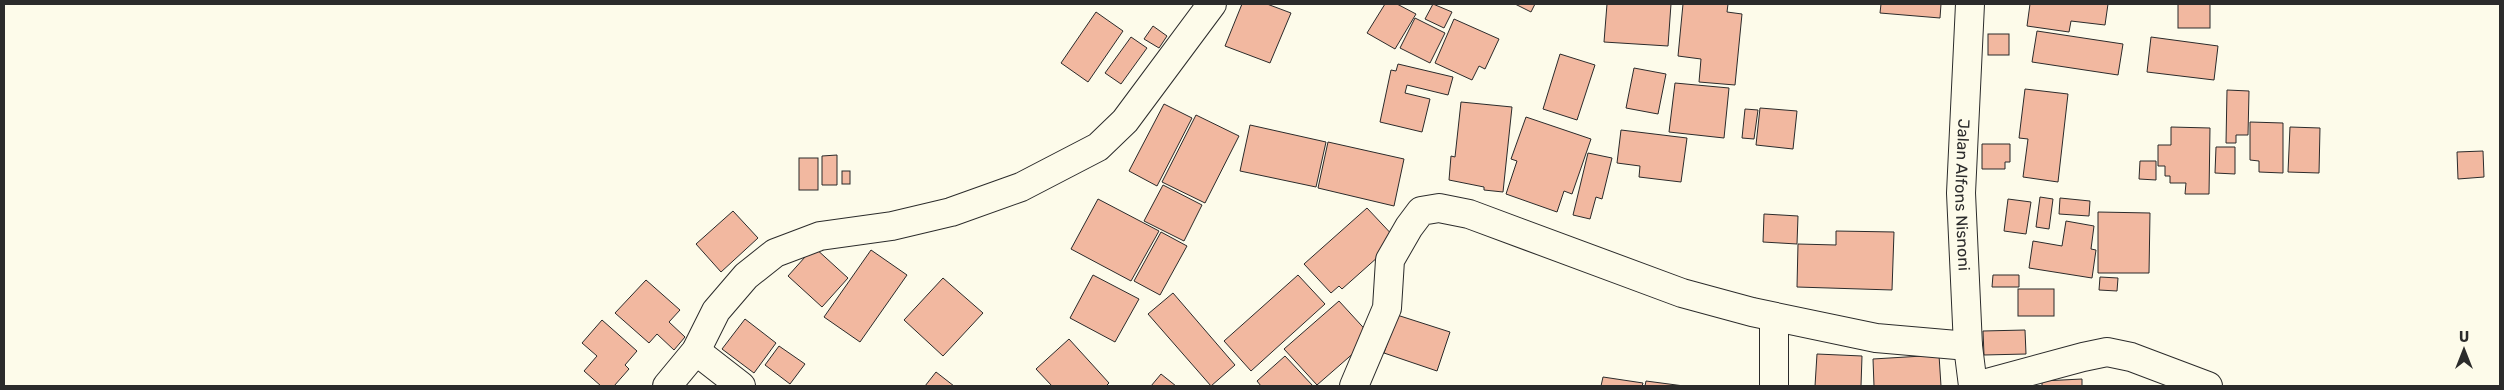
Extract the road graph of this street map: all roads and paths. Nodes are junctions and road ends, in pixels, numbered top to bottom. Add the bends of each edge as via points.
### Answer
1 (1212, 4) edge
2 (1970, 4) edge
3 (1774, 317) junction
4 (1968, 346) junction
5 (696, 351) junction
6 (667, 386) edge
7 (741, 386) edge
8 (1354, 386) edge
9 (1774, 386) edge
10 (1975, 386) edge
11 (2208, 386) edge

1 - 5 street via 1125,121 1098,147 1021,187 951,212 892,226 820,236 775,253 746,276 716,311
2 - 4 street, Jalan Alfons Nisnoni via 1961,193
3 - 4 street via 1876,338
3 - 8 street via 1682,293 1469,214 1439,208 1421,211 1390,260 1387,308
3 - 9 street
4 - 10 street, Jalan Alfons Nisnoni
5 - 6 street
5 - 7 street
10 - 11 street via 2107,352 2131,357

